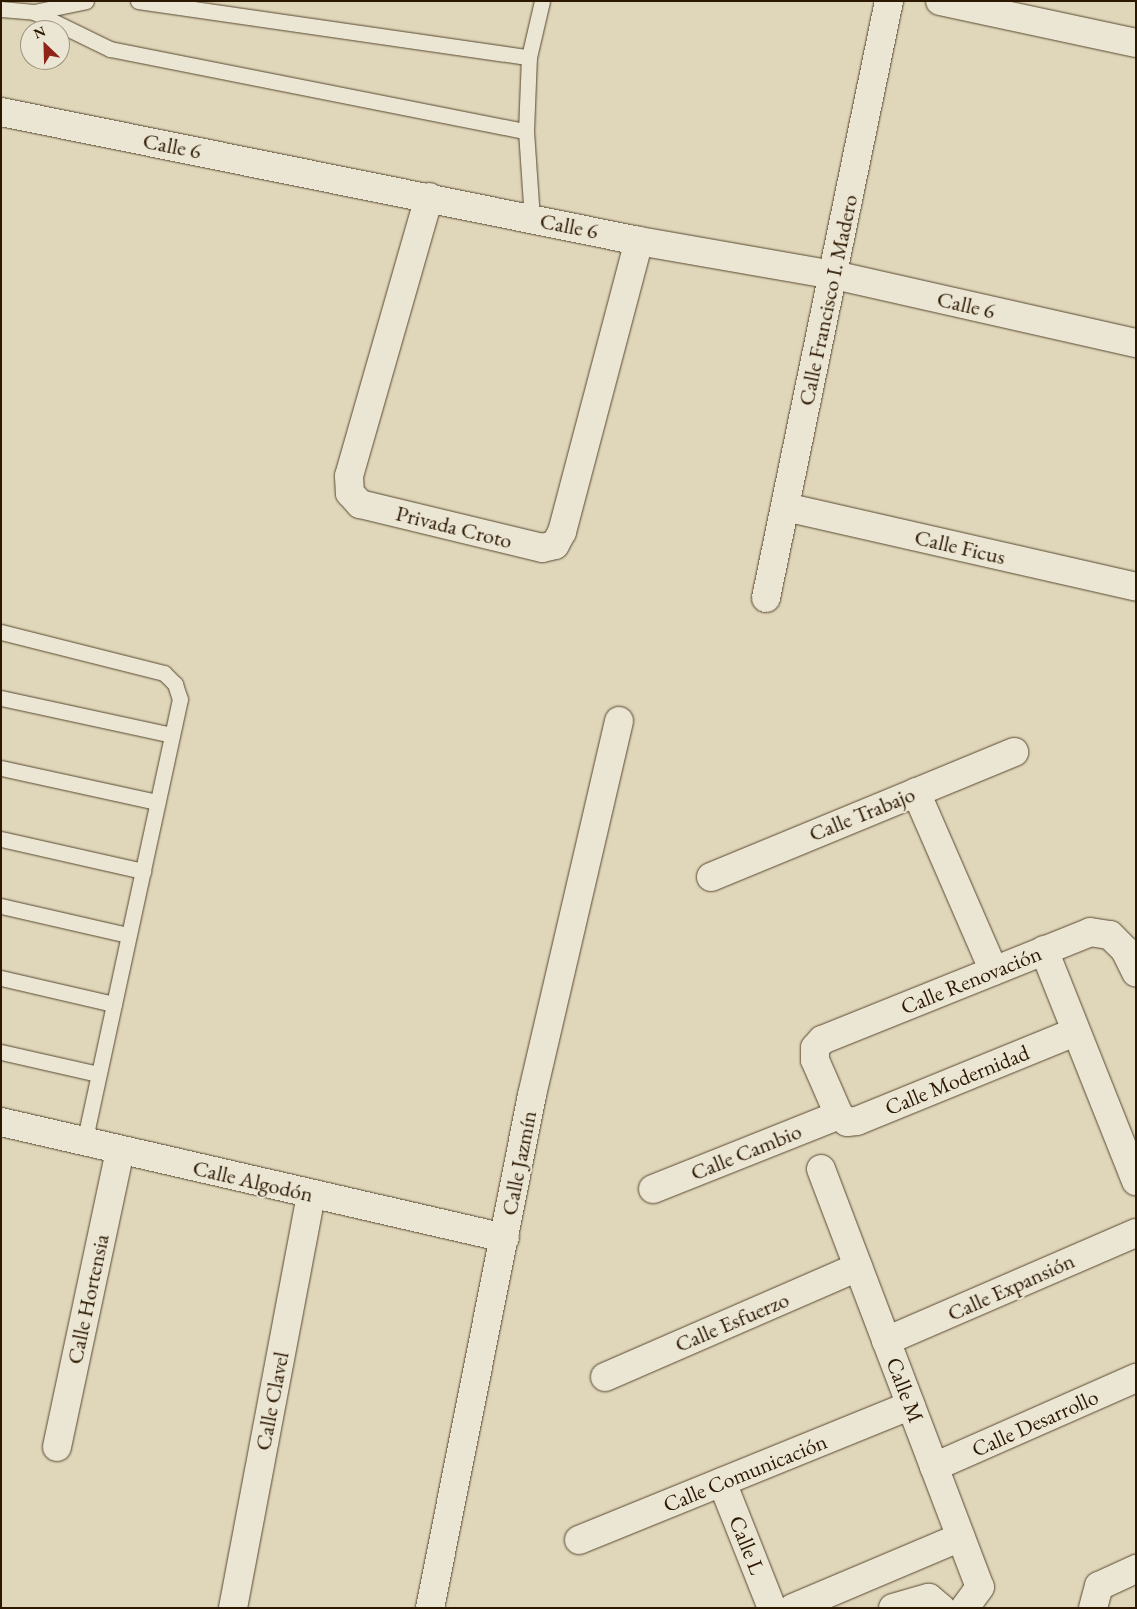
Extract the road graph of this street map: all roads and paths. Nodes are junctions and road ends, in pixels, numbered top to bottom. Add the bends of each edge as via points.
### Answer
1 (86, 1) edge
2 (138, 1) edge
3 (542, 1) edge
4 (889, 1) edge
5 (940, 1) edge
6 (1, 9) edge
7 (34, 12) junction
8 (1136, 43) edge
9 (529, 57) junction
10 (1, 112) edge
11 (526, 131) junction
12 (429, 196) junction
13 (532, 219) junction
14 (639, 240) junction
15 (834, 275) junction
16 (1136, 343) edge
17 (785, 507) junction
18 (1136, 588) edge
19 (766, 598) dead end
20 (1, 632) edge
21 (1, 698) edge
22 (619, 721) dead end
23 (172, 735) junction
24 (1014, 752) dead end
25 (1, 768) edge
26 (916, 792) junction
27 (157, 802) junction
28 (1, 839) edge
29 (142, 871) junction
30 (711, 877) dead end
31 (1, 906) edge
32 (128, 935) junction
33 (1044, 950) junction
34 (1132, 955) edge
35 (994, 971) junction
36 (1, 978) edge
37 (114, 1004) junction
38 (1076, 1032) junction
39 (1, 1052) edge
40 (98, 1074) junction
41 (839, 1115) junction
42 (1, 1122) edge
43 (84, 1142) junction
44 (120, 1151) junction
45 (821, 1169) dead end
46 (1136, 1181) edge
47 (653, 1189) dead end
48 (312, 1194) junction
49 (1136, 1232) edge
50 (505, 1238) junction
51 (858, 1267) junction
52 (886, 1341) junction
53 (605, 1377) dead end
54 (1136, 1378) edge
55 (911, 1405) junction
56 (57, 1447) dead end
57 (934, 1467) junction
58 (722, 1482) junction
59 (961, 1537) junction
60 (579, 1540) dead end
61 (1136, 1569) edge
62 (935, 1603) edge
63 (1093, 1605) edge
64 (233, 1608) edge
65 (430, 1608) edge
66 (772, 1608) edge
67 (793, 1608) edge
68 (893, 1608) edge
69 (965, 1608) edge

1 - 7 lane
2 - 9 lane
3 - 9 lane
4 - 15 street, Calle Francisco I. Madero
5 - 8 street
6 - 7 lane
7 - 11 lane via 110,49
9 - 11 lane
10 - 12 street, Calle 6
11 - 13 lane
12 - 13 street, Calle 6
12 - 14 street, Privada Croto via 349,476 350,493 360,504 542,548 554,545 562,532
13 - 14 street, Calle 6
14 - 15 street, Calle 6
15 - 16 street, Calle 6
15 - 17 street, Calle Francisco I. Madero
17 - 18 street, Calle Ficus
17 - 19 street, Calle Francisco I. Madero
20 - 23 lane via 164,673 175,684 180,699
21 - 23 lane
22 - 50 street, Calle Jazmín via 532,1095
23 - 27 lane
24 - 26 street, Calle Trabajo
25 - 27 lane
26 - 30 street, Calle Trabajo
26 - 35 street
27 - 29 lane
28 - 29 lane
29 - 32 lane
31 - 32 lane
32 - 37 lane
33 - 34 street, Calle Renovación via 1090,932 1110,935
33 - 35 street, Calle Renovación
33 - 38 street
35 - 41 street, Calle Renovación via 822,1040 815,1048 815,1060
36 - 37 lane
37 - 40 lane
38 - 41 street, Calle Modernidad via 857,1121 847,1122
38 - 46 street
39 - 40 lane
40 - 43 lane
41 - 47 street, Calle Cambio
42 - 43 street, Calle Algodón
43 - 44 street, Calle Algodón
44 - 48 street, Calle Algodón
44 - 56 street, Calle Hortensia
45 - 51 street, Calle M
48 - 50 street, Calle Algodón
48 - 64 street, Calle Clavel
49 - 52 street, Calle Expansión
50 - 65 street, Calle Jazmín
51 - 52 street, Calle M
51 - 53 street, Calle Esfuerzo
52 - 55 street, Calle M
54 - 57 street, Calle Desarrollo
55 - 57 street, Calle M
55 - 58 street, Calle Comunicación
57 - 59 street, Calle M
58 - 60 street, Calle Comunicación
58 - 66 street, Calle L
59 - 67 street
59 - 69 street, Calle M via 980,1587
61 - 63 street via 1099,1586
62 - 68 street

